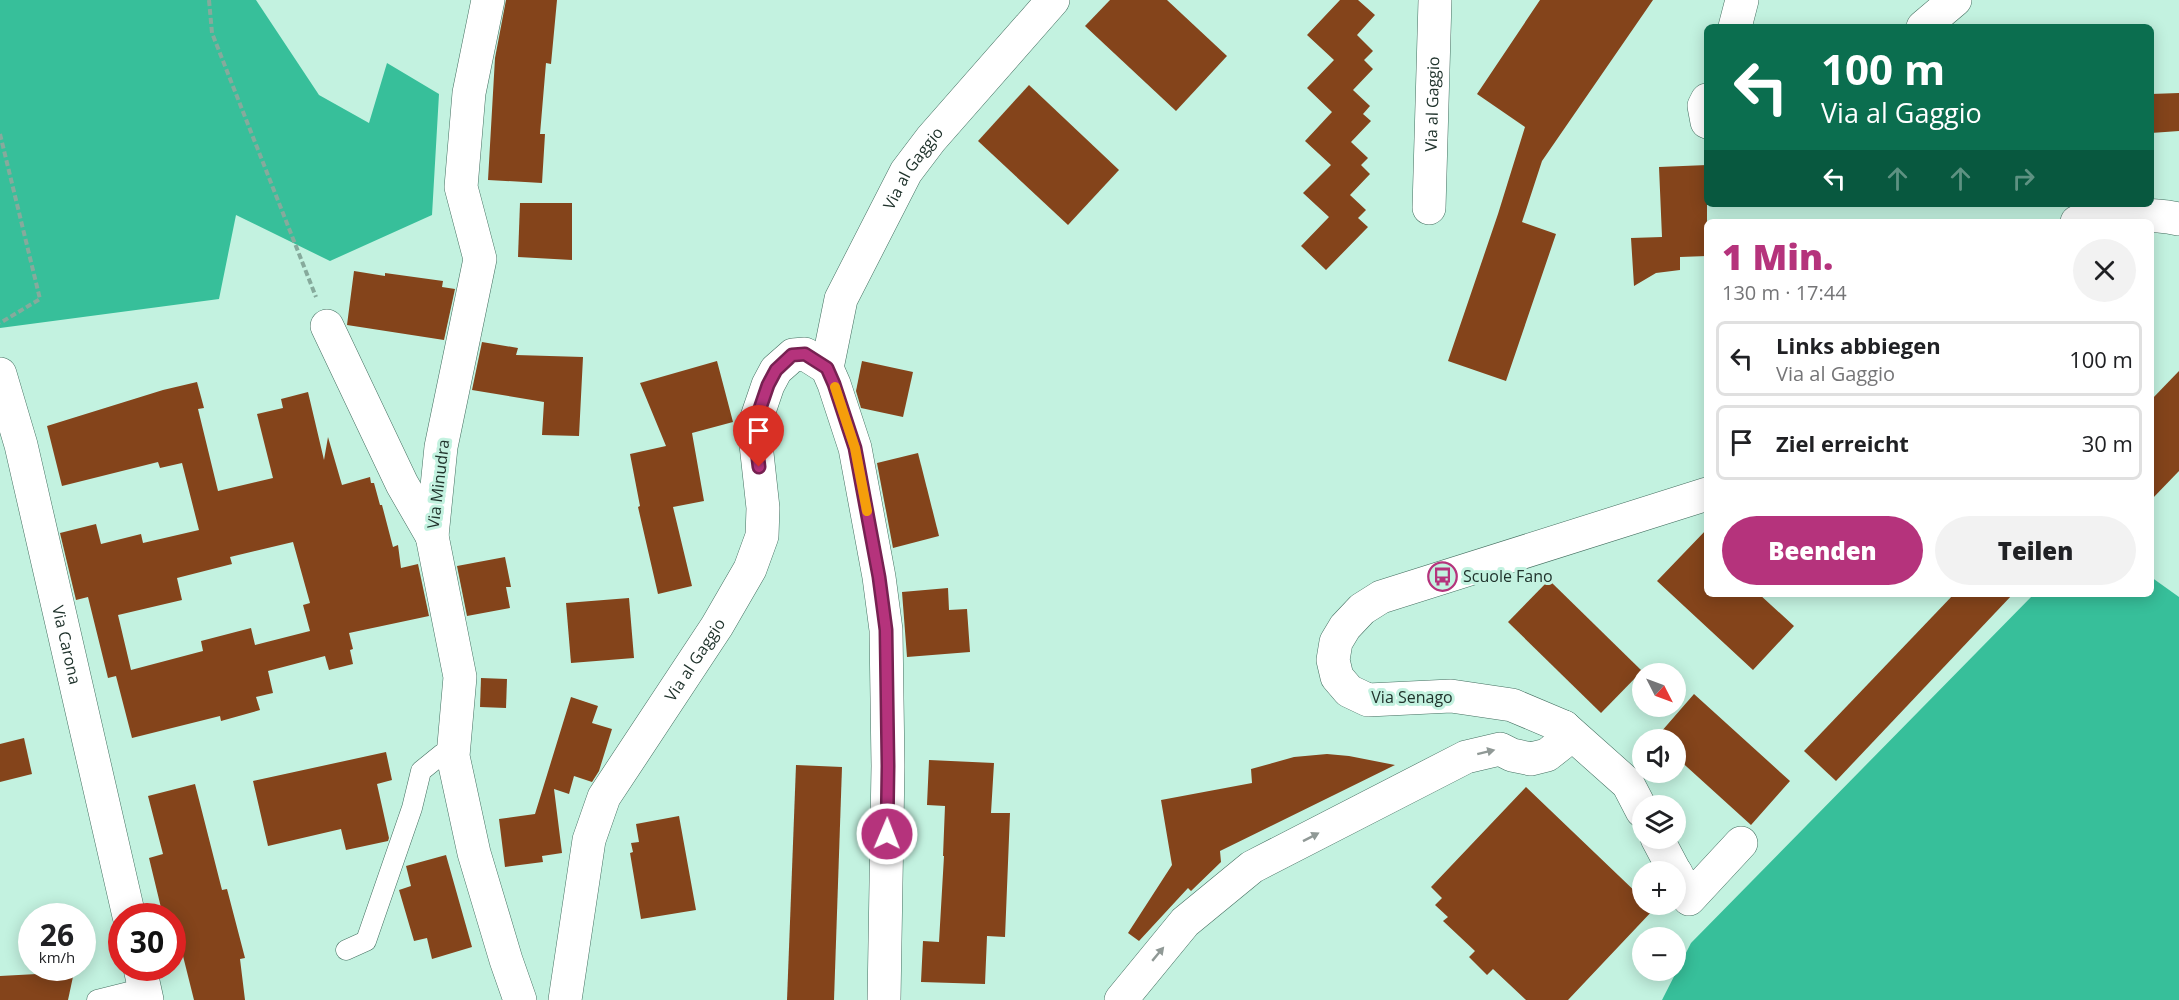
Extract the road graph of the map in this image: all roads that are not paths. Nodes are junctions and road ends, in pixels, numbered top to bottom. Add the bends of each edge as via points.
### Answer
1 (488, 0) edge
2 (1053, 0) edge
3 (1435, 0) edge
4 (1742, 0) edge
5 (1955, 0) edge
6 (1736, 24) edge
7 (1927, 24) edge
8 (1429, 208) dead end
9 (2090, 219) edge
10 (2179, 219) edge
11 (327, 326) road end
12 (827, 368) junction
13 (0, 374) edge
14 (1704, 495) edge
15 (432, 536) junction
16 (1564, 727) junction
17 (453, 756) junction
18 (1634, 795) edge
19 (1741, 843) dead end
20 (1686, 893) edge
21 (126, 903) edge
22 (346, 950) dead end
23 (144, 985) edge
24 (97, 1000) edge
25 (520, 1000) edge
26 (566, 1000) edge
27 (884, 1000) edge
28 (1122, 1000) edge

1 - 15 street, Via Minudra via 469,93 461,187 480,260 441,447
2 - 12 street, Via al Gaggio via 931,138 906,172 841,299
3 - 8 street, Via al Gaggio
4 - 6 street
5 - 7 street
9 - 10 street
11 - 15 street via 402,484
12 - 26 street, Via al Gaggio via 805,354 792,355 776,370 768,385 754,426 763,508 762,536 750,569 717,626 604,797 589,840
12 - 27 street via 855,448 886,630
13 - 21 street, Via Carona via 21,445
14 - 16 street, Via Senago via 1381,597 1362,609 1336,642 1333,660 1337,677 1349,691 1368,700 1451,696 1512,705
15 - 17 street, Via Minudra via 460,676
16 - 18 street via 1628,784
28 -> 16 street via 1185,922 1252,867 1466,758 1500,749 1531,759 1547,755 1561,744
17 - 22 lane via 442,754 421,771 366,940
17 - 25 street, Via Minudra via 474,853
19 - 20 street via 1689,899
23 - 24 lane

